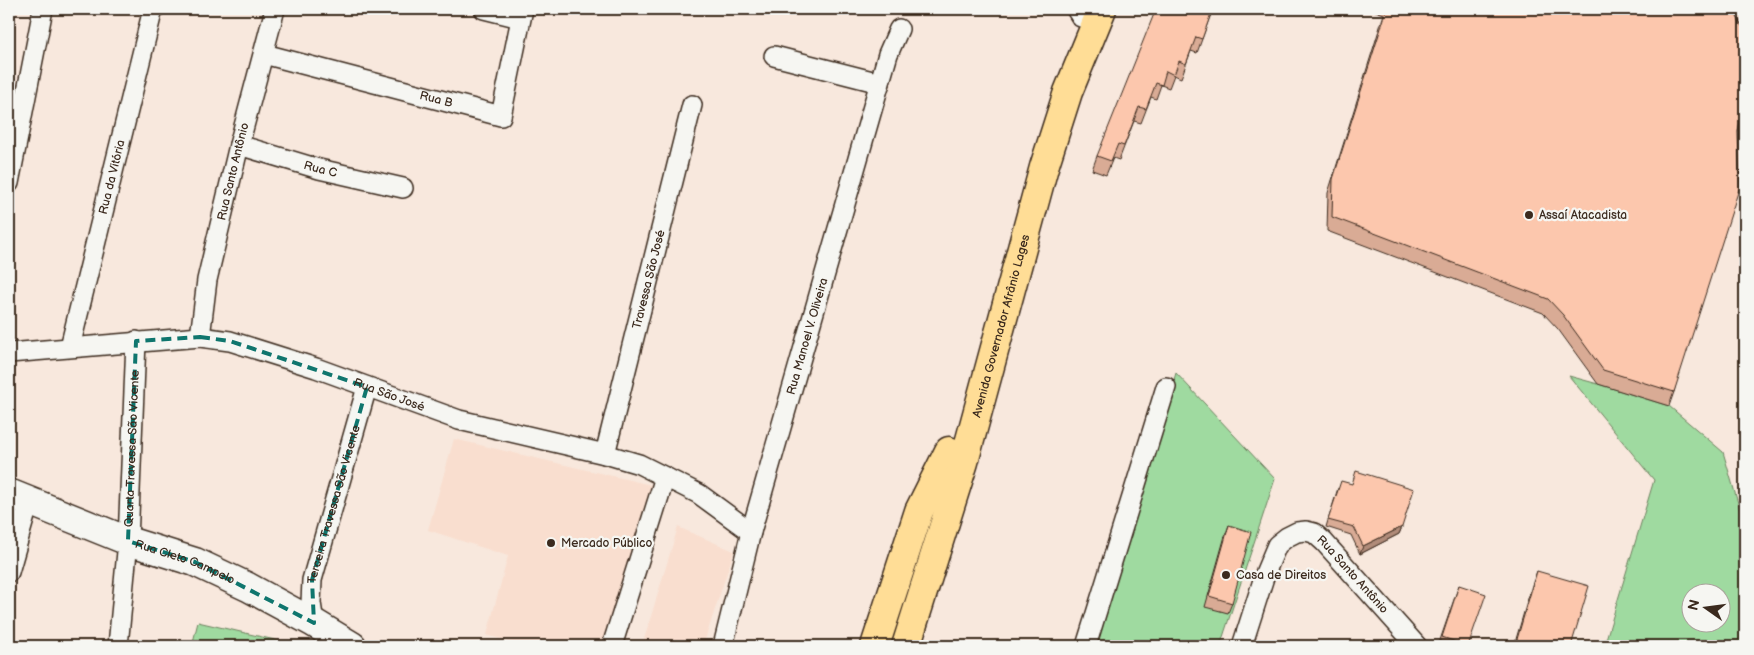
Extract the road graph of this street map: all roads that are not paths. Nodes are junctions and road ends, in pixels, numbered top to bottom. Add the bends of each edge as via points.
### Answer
1 (43, 9) edge
2 (153, 9) edge
3 (275, 9) edge
4 (484, 9) edge
5 (1086, 11) edge
6 (522, 14) edge
7 (900, 29) dead end
8 (264, 54) junction
9 (774, 56) dead end
10 (880, 83) junction
11 (692, 105) dead end
12 (239, 145) junction
13 (9, 183) edge
14 (403, 188) dead end
15 (200, 336) junction
16 (136, 341) junction
17 (70, 346) junction
18 (9, 352) edge
19 (367, 387) junction
20 (1166, 387) dead end
21 (605, 454) junction
22 (956, 457) junction
23 (665, 477) junction
24 (19, 497) edge
25 (751, 532) junction
26 (128, 541) junction
27 (9, 572) edge
28 (314, 623) junction
29 (118, 646) edge
30 (352, 646) edge
31 (612, 646) edge
32 (724, 646) edge
33 (875, 646) edge
34 (891, 646) edge
35 (906, 646) edge
36 (922, 646) edge
37 (1086, 646) edge
38 (1242, 646) edge
39 (1416, 646) edge

1 - 13 street
2 - 17 street, Rua da Vitória
3 - 8 street, Rua Santo Antônio
4 - 6 street
5 - 22 main road, Avenida Governador Afrânio Lages via 1055,88 1031,162
6 - 8 street, Rua B via 501,116
7 - 10 street, Rua Manoel V. Oliveira via 888,54
8 - 12 street, Rua Santo Antônio
9 - 10 street
10 - 25 street, Rua Manoel V. Oliveira
11 - 21 street, Travessa São José
12 - 14 street, Rua C via 319,169
12 - 15 street, Rua Santo Antônio via 208,280
15 - 16 street, Rua São José
15 - 19 street, Rua São José via 230,341
16 - 17 street, Rua São José
16 - 26 street, Quarta Travessa São Vicente
17 - 18 street, Rua São José
19 - 21 street, Rua São José via 460,420
19 - 28 street, Terceira Travessa São Vicente via 312,580
20 - 37 street
21 - 23 street, Rua São José via 639,464
22 - 33 main road via 919,511
22 - 34 main road, Avenida Governador Afrânio Lages
22 - 35 main road, Avenida Governador Afrânio Lages
22 - 36 main road via 932,610
23 - 25 street, Rua São José via 699,494
23 - 31 street
24 - 26 main road, Rua Cleto Campelo
24 - 27 street
25 - 32 street, Rua Manoel V. Oliveira
26 - 28 main road, Rua Cleto Campelo via 195,562
26 - 29 street, Quarta Travessa São Vicente
28 - 30 main road, Rua Cleto Campelo
38 - 39 street, Rua Santo Antônio via 1277,545 1297,532 1306,531 1314,533 1338,557

